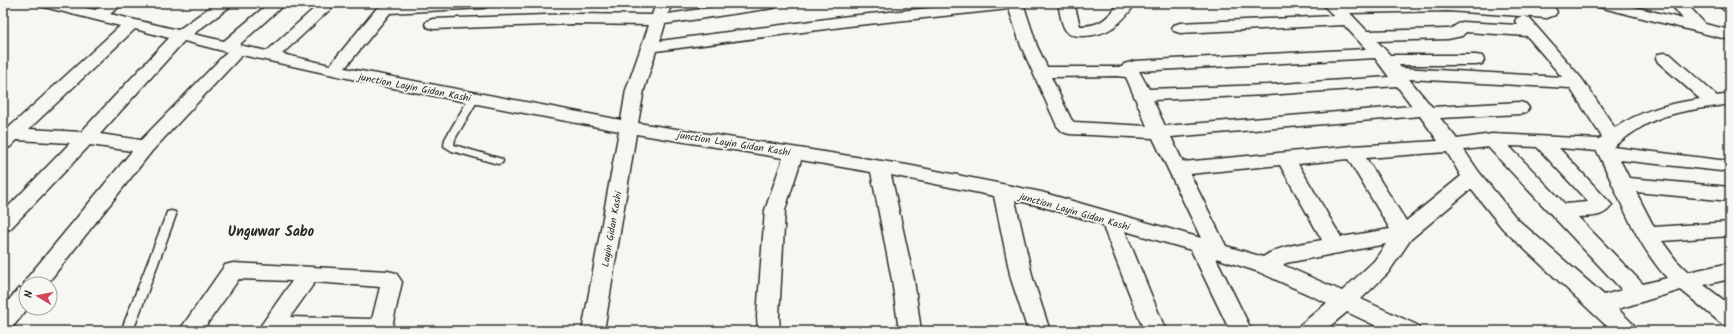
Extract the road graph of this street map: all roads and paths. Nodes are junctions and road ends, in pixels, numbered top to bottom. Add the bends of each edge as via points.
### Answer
1 (116, 3) edge
2 (226, 3) edge
3 (278, 3) edge
4 (329, 3) edge
5 (483, 3) edge
6 (664, 3) edge
7 (773, 3) edge
8 (1066, 3) edge
9 (1128, 3) edge
10 (1544, 3) edge
11 (1600, 3) edge
12 (1678, 3) edge
13 (1724, 3) edge
14 (53, 4) edge
15 (462, 4) edge
16 (1015, 4) edge
17 (1633, 8) edge
18 (1730, 8) edge
19 (1338, 11) edge
20 (1515, 12) junction
21 (98, 16) junction
22 (658, 20) junction
23 (131, 24) junction
24 (433, 24) dead end
25 (1180, 28) dead end
26 (1700, 28) junction
27 (1531, 31) junction
28 (1730, 35) edge
29 (180, 36) junction
30 (1363, 36) junction
31 (649, 47) junction
32 (233, 48) junction
33 (270, 57) junction
34 (1664, 58) dead end
35 (1476, 60) dead end
36 (1391, 67) junction
37 (334, 70) junction
38 (1040, 72) junction
39 (1127, 72) junction
40 (1576, 83) junction
41 (1142, 95) junction
42 (474, 98) junction
43 (1722, 101) edge
44 (1520, 108) dead end
45 (1426, 111) junction
46 (630, 127) junction
47 (1159, 132) junction
48 (8, 138) edge
49 (86, 138) junction
50 (1492, 140) junction
51 (1542, 141) junction
52 (1452, 146) junction
53 (1608, 146) junction
54 (145, 147) junction
55 (1353, 152) junction
56 (794, 153) junction
57 (1286, 160) junction
58 (498, 161) dead end
59 (1721, 165) dead end
60 (880, 167) junction
61 (1178, 169) junction
62 (1472, 177) junction
63 (1623, 184) junction
64 (1003, 192) junction
65 (1730, 194) edge
66 (1560, 211) junction
67 (171, 215) dead end
68 (1111, 220) junction
69 (3, 224) edge
70 (1730, 229) edge
71 (1404, 234) junction
72 (1648, 235) junction
73 (1335, 245) junction
74 (1209, 248) junction
75 (1266, 266) junction
76 (1730, 271) edge
77 (309, 274) junction
78 (41, 276) edge
79 (1685, 281) junction
80 (1640, 294) junction
81 (1344, 302) junction
82 (18, 304) edge
83 (1600, 305) junction
84 (1730, 318) edge
85 (3, 323) edge
86 (270, 328) edge
87 (380, 329) edge
88 (127, 331) edge
89 (190, 331) edge
90 (593, 331) edge
91 (769, 331) edge
92 (910, 331) edge
93 (1039, 331) edge
94 (1155, 331) edge
95 (1241, 331) edge
96 (1308, 331) edge
97 (1409, 331) edge
98 (1626, 331) edge

1 - 21 street
2 - 29 street
3 - 32 street
4 - 33 street
5 - 15 street
6 - 22 street, Layin Gidan Kashi
7 - 22 street
8 - 9 street via 1073,29 1078,31 1094,31 1106,27
10 - 20 street via 1549,12 1547,13
11 - 17 street
12 - 26 street
13 - 18 street
14 - 21 street, junction Layin Gidan Kashi
15 - 37 street via 383,11
16 - 31 street via 856,20
16 - 38 street
17 - 26 street
19 - 20 street via 1448,6
19 - 25 street
19 - 30 street
20 - 27 street
21 - 23 street, junction Layin Gidan Kashi
22 - 24 street via 574,19
22 - 31 street, Layin Gidan Kashi
23 - 29 street, junction Layin Gidan Kashi
23 - 48 street
26 - 28 street
27 - 30 street via 1462,27 1456,33 1448,34
27 - 40 street
29 - 32 street, junction Layin Gidan Kashi
29 - 49 street
30 - 36 street
31 - 46 street, Layin Gidan Kashi via 635,90
32 - 33 street, junction Layin Gidan Kashi
32 - 54 street
33 - 37 street, junction Layin Gidan Kashi
34 - 43 street
35 - 36 street
36 - 39 street via 1135,66
36 - 40 street
36 - 41 street via 1267,90
36 - 45 street
37 - 42 street, junction Layin Gidan Kashi
38 - 39 street
38 - 47 street via 1063,122 1069,128
39 - 41 street via 1133,74
40 - 53 street via 1604,128
41 - 47 street
42 - 46 street, junction Layin Gidan Kashi
42 - 58 lane via 450,139 449,146
43 - 53 street via 1654,114 1635,123
44 - 45 street
45 - 47 street
45 - 52 street
46 - 56 street, junction Layin Gidan Kashi
46 - 90 street, Layin Gidan Kashi
47 - 61 street
48 - 49 street
49 - 54 street
49 - 69 street
50 - 51 street
50 - 52 street
50 - 66 street
51 - 53 street
51 - 66 street via 1602,206 1596,209
52 - 55 street
52 - 62 street
53 - 59 street
53 - 63 street
54 - 78 street
55 - 57 street
55 - 71 street
56 - 60 street, junction Layin Gidan Kashi
56 - 91 street via 775,210
57 - 61 street
57 - 73 street
60 - 64 street, junction Layin Gidan Kashi
60 - 92 street via 903,280
61 - 74 street
62 - 71 street
62 - 83 street via 1510,224
63 - 65 street
63 - 72 street
64 - 68 street, junction Layin Gidan Kashi via 1041,199
64 - 93 street via 1022,279
66 - 80 street
67 - 88 lane
68 - 74 street, junction Layin Gidan Kashi
68 - 94 street
70 - 72 street
71 - 73 street
71 - 81 street via 1381,267
72 - 79 street via 1669,266
73 - 75 street via 1280,256
74 - 75 street, junction Layin Gidan Kashi
74 - 95 street
75 - 81 street, junction Layin Gidan Kashi
76 - 79 street
77 - 86 street
77 - 87 street via 388,279 391,282 390,289
77 - 89 street via 233,271
79 - 80 street
79 - 84 street
80 - 83 street
81 - 96 street
81 - 97 street, junction Layin Gidan Kashi
82 - 85 street
83 - 98 street
86 - 87 street

